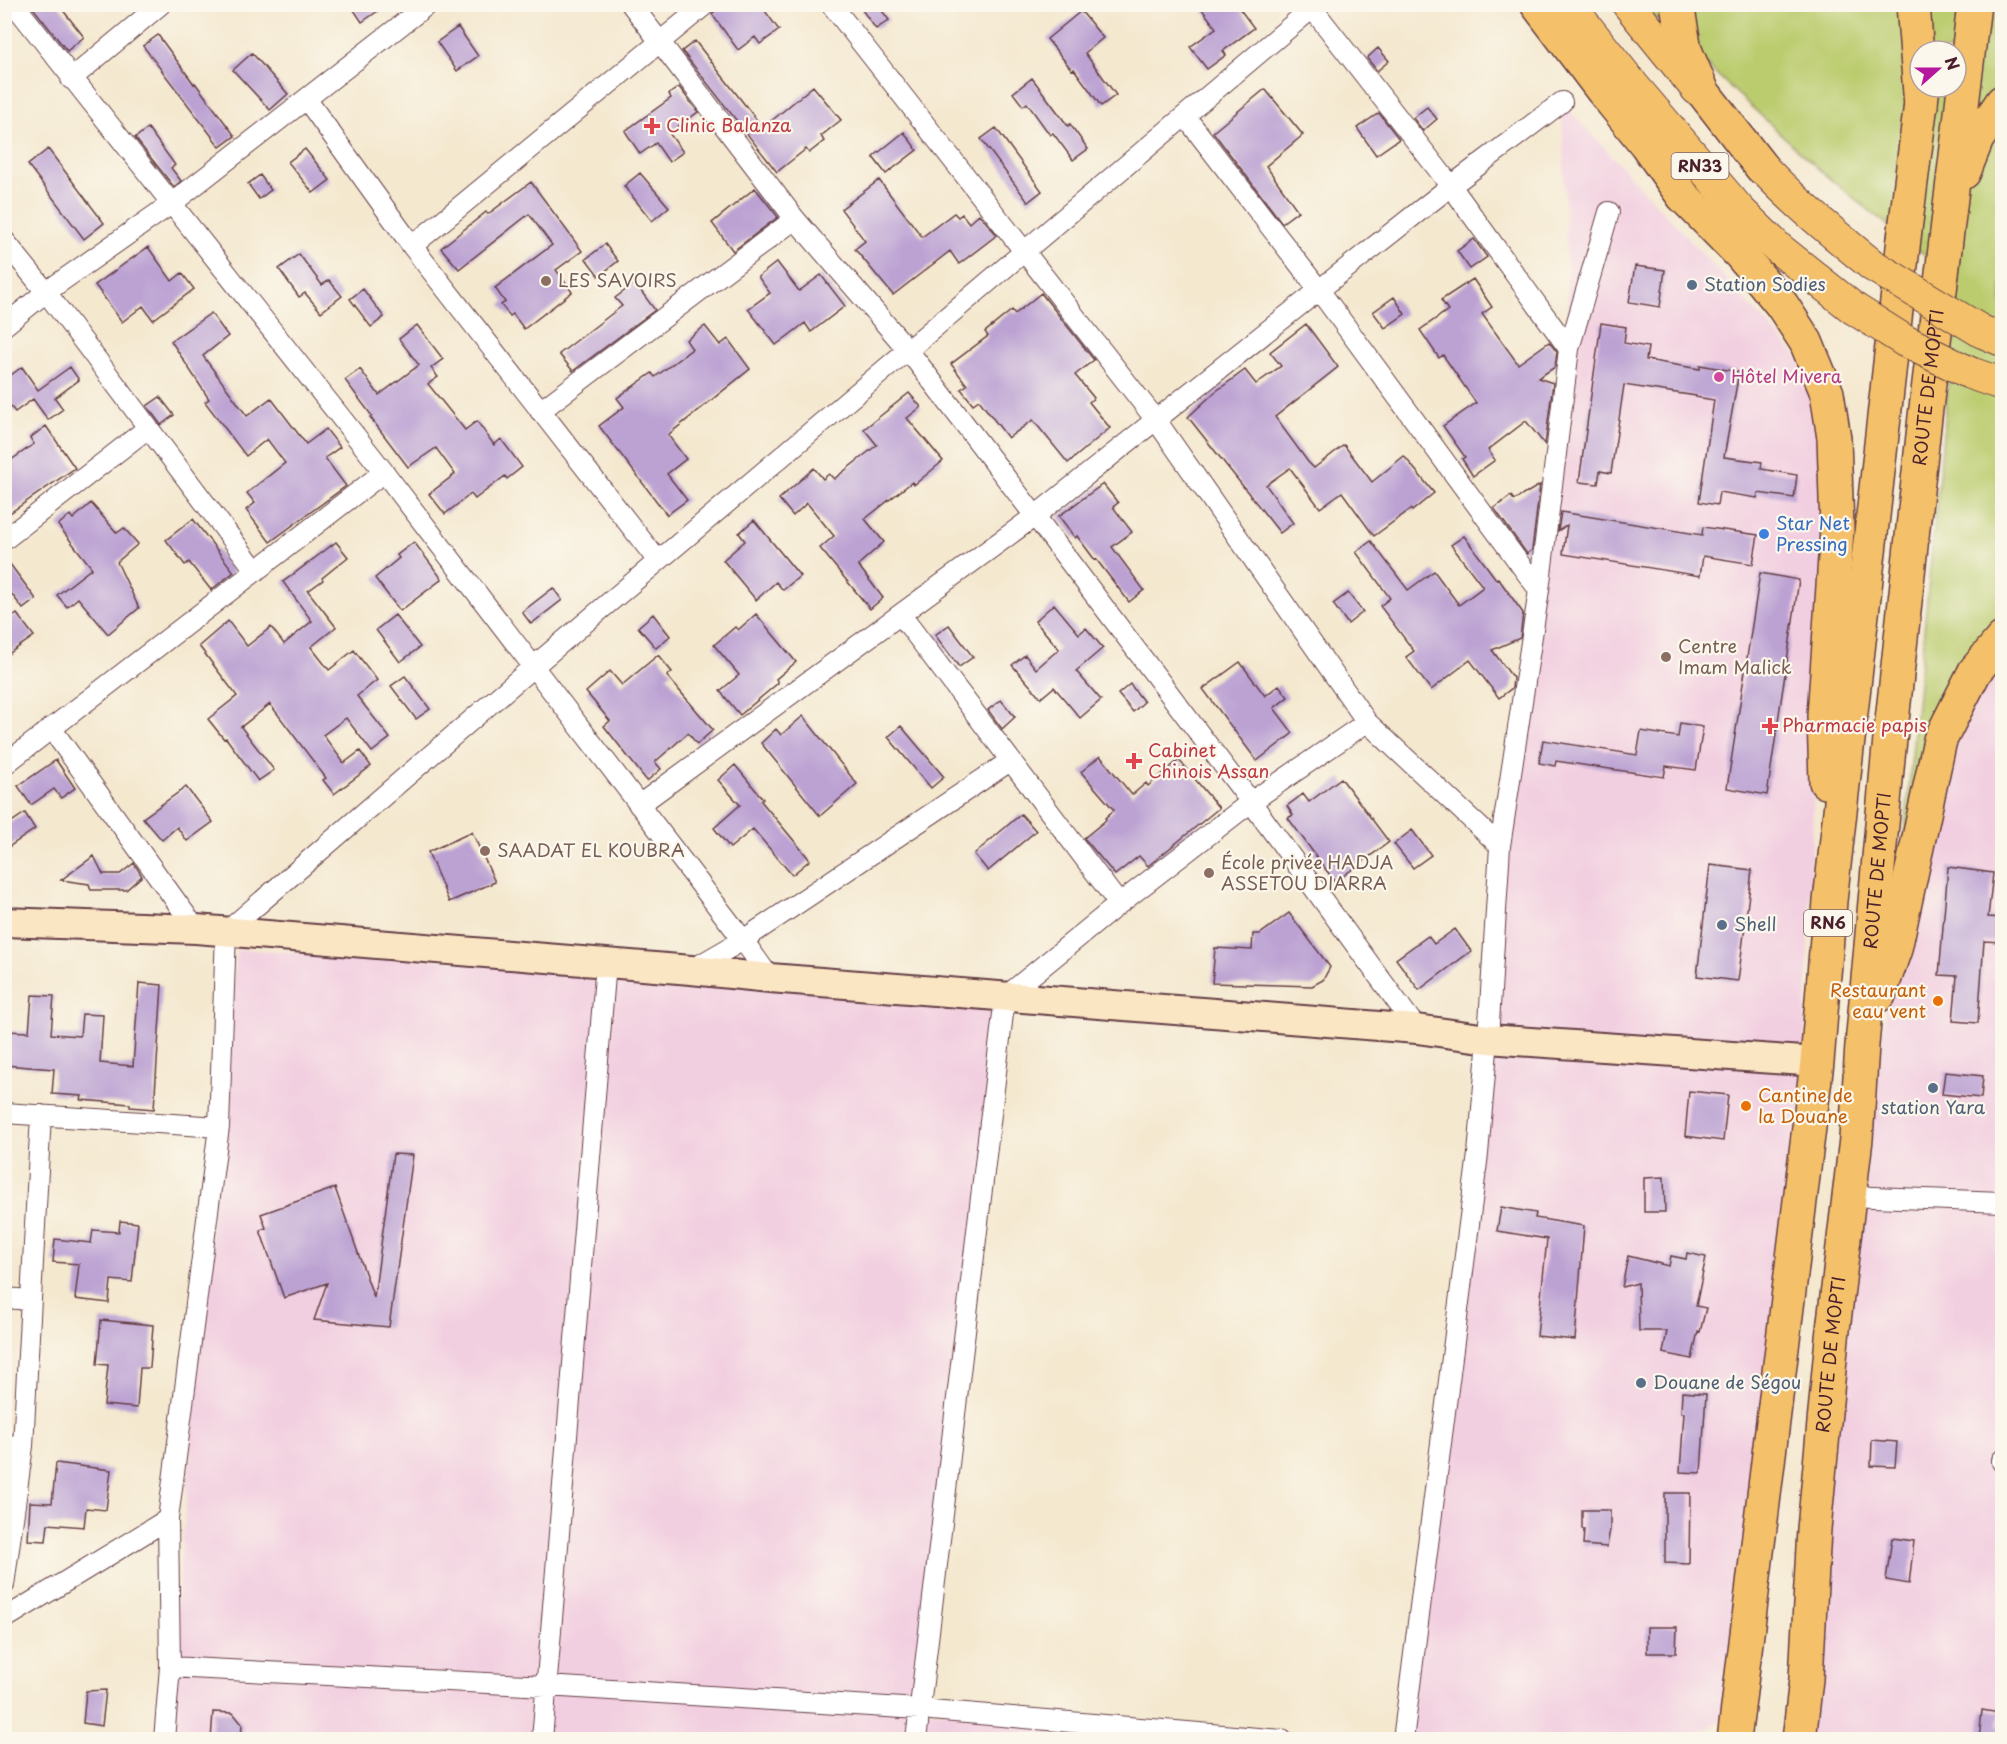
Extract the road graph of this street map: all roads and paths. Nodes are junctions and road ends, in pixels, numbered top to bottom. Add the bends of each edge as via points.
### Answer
1 (14, 4) edge
2 (161, 4) edge
3 (428, 4) edge
4 (631, 4) edge
5 (706, 4) edge
6 (831, 4) edge
7 (1537, 4) edge
8 (1568, 4) edge
9 (1628, 4) edge
10 (1677, 4) edge
11 (1912, 4) edge
12 (1933, 4) edge
13 (1974, 4) edge
14 (1313, 6) edge
15 (1916, 39) edge
16 (1929, 39) edge
17 (659, 41) junction
18 (71, 79) junction
19 (1922, 99) edge
20 (307, 100) junction
21 (1562, 102) dead end
22 (2002, 102) edge
23 (1185, 116) junction
24 (1762, 168) junction
25 (1451, 186) junction
26 (1951, 201) junction
27 (171, 204) junction
28 (1609, 212) dead end
29 (795, 219) junction
30 (4, 240) edge
31 (412, 246) junction
32 (1024, 253) junction
33 (1319, 290) junction
34 (46, 292) junction
35 (4, 326) edge
36 (1991, 335) edge
37 (1569, 349) junction
38 (908, 350) junction
39 (2002, 384) edge
40 (540, 411) junction
41 (1156, 420) junction
42 (148, 428) junction
43 (384, 472) junction
44 (1035, 516) junction
45 (4, 540) edge
46 (658, 561) junction
47 (256, 571) junction
48 (1539, 590) junction
49 (901, 615) junction
50 (2002, 639) edge
51 (534, 666) junction
52 (1367, 722) junction
53 (51, 728) junction
54 (1010, 761) junction
55 (4, 765) edge
56 (1251, 802) junction
57 (639, 805) junction
58 (1500, 846) junction
59 (1830, 901) junction
60 (1119, 904) junction
61 (4, 922) edge
62 (196, 929) junction
63 (226, 932) junction
64 (743, 940) junction
65 (606, 963) junction
66 (691, 970) junction
67 (770, 978) junction
68 (1005, 997) junction
69 (1417, 1029) junction
70 (1488, 1039) junction
71 (1862, 1045) junction
72 (1817, 1062) junction
73 (4, 1113) edge
74 (41, 1115) junction
75 (219, 1127) junction
76 (1848, 1196) junction
77 (2002, 1202) edge
78 (4, 1298) edge
79 (31, 1300) junction
80 (14, 1445) edge
81 (168, 1519) junction
82 (4, 1585) edge
83 (4, 1619) edge
84 (170, 1667) junction
85 (546, 1686) junction
86 (919, 1709) junction
87 (164, 1740) edge
88 (542, 1740) edge
89 (916, 1740) edge
90 (1282, 1740) edge
91 (1403, 1740) edge
92 (1734, 1740) edge
93 (1799, 1740) edge

1 - 18 street
2 - 18 street
3 - 20 street
4 - 17 street
5 - 17 street
6 - 32 street
7 - 59 highway via 1683,196 1741,255 1782,305 1806,342 1827,393 1834,438 1837,529 1824,717
8 - 39 main road, RN33, bridge via 1740,211 1778,248 1853,308 1905,341
9 - 24 main road, RN33
10 - 24 highway via 1685,50 1703,92
11 - 15 highway
12 - 16 highway
13 - 26 highway, ROUTE DE MOPTI / RN6
14 - 23 street
14 - 25 street
17 - 29 street
17 - 31 street
18 - 27 street
19 - 59 highway, RN6
20 - 27 street
20 - 31 street
21 - 25 street
22 - 26 highway via 1977,140
23 - 32 street
23 - 33 street
24 - 36 main road, RN33, bridge via 1872,265
25 - 33 street
25 - 37 street
26 - 71 highway, ROUTE DE MOPTI / RN6 via 1892,724
27 - 34 street
27 - 43 street
28 - 37 street
29 - 38 street
29 - 40 street
30 - 34 street
31 - 40 street
32 - 38 street
32 - 41 street
33 - 41 street
33 - 48 street
34 - 35 street
34 - 42 street
37 - 48 street
38 - 44 street
38 - 46 street
40 - 46 street
41 - 44 street
41 - 52 street
42 - 45 street
42 - 47 street
43 - 47 street
43 - 51 street
44 - 49 street
44 - 56 street
46 - 51 street
47 - 53 street
48 - 58 street
49 - 54 street
49 - 57 street
50 - 71 highway via 1975,671 1940,740 1895,948
51 - 57 street
51 - 63 street
52 - 56 street
52 - 58 street
53 - 55 street
53 - 62 street
54 - 60 street
54 - 64 street
56 - 60 street
56 - 69 street
57 - 64 street
58 - 70 street
59 - 72 highway, RN6
60 - 68 street
61 - 62 street
62 - 63 street
63 - 65 street
63 - 75 street
64 - 66 street
64 - 67 street
65 - 66 street
65 - 85 street
66 - 67 street
67 - 68 street
68 - 69 street
68 - 86 street
69 - 70 street
70 - 72 street
70 - 91 street via 1476,1166
71 - 76 highway, ROUTE DE MOPTI / RN6
72 - 92 highway, RN6
73 - 74 street
74 - 75 street
74 - 79 street
75 - 81 street
76 - 77 street
76 - 93 highway, ROUTE DE MOPTI / RN6 via 1828,1372
78 - 79 street
79 - 80 street
80 - 82 street
81 - 83 street
81 - 84 street
84 - 85 street
84 - 87 street
85 - 86 street
85 - 88 street
86 - 89 street
86 - 90 street

